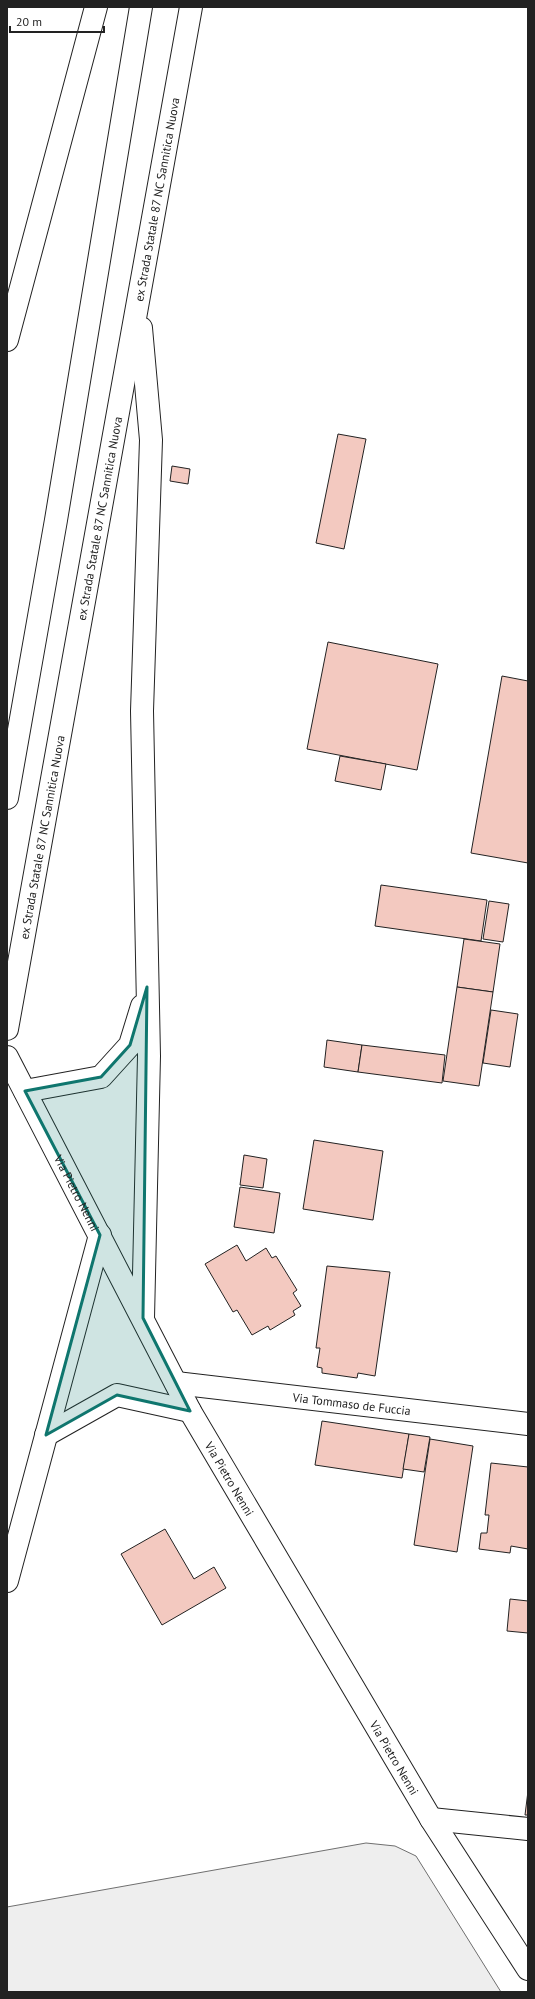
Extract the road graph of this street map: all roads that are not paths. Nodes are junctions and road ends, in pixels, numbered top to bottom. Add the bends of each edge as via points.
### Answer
1 (96, 7) edge
2 (141, 7) edge
3 (191, 7) edge
4 (138, 301) junction
5 (7, 340) edge
6 (7, 798) edge
7 (148, 987) junction
8 (7, 1029) edge
9 (7, 1057) edge
10 (26, 1092) junction
11 (100, 1235) junction
12 (142, 1318) junction
13 (176, 1383) junction
14 (190, 1411) junction
15 (528, 1424) edge
16 (46, 1435) junction
17 (7, 1581) edge
18 (431, 1818) junction
19 (528, 1829) edge
20 (528, 1969) edge

1 - 5 main road
2 - 6 main road
3 - 4 main road, ex Strada Statale 87 NC Sannitica Nuova
4 - 7 main road via 151,440 142,711
4 - 8 main road, ex Strada Statale 87 NC Sannitica Nuova
7 - 10 main road via 130,1045 102,1077
7 - 12 main road
9 - 10 main road, Via Pietro Nenni
10 - 11 main road, Via Pietro Nenni
11 - 12 main road, Via Pietro Nenni
11 - 16 main road
12 - 13 main road, Via Pietro Nenni
13 - 14 main road, Via Pietro Nenni
13 - 15 main road, Via Tommaso de Fuccia
14 - 16 main road via 117,1395
14 - 18 main road, Via Pietro Nenni
16 - 17 main road
18 - 19 main road
18 - 20 main road, Via Pietro Nenni

